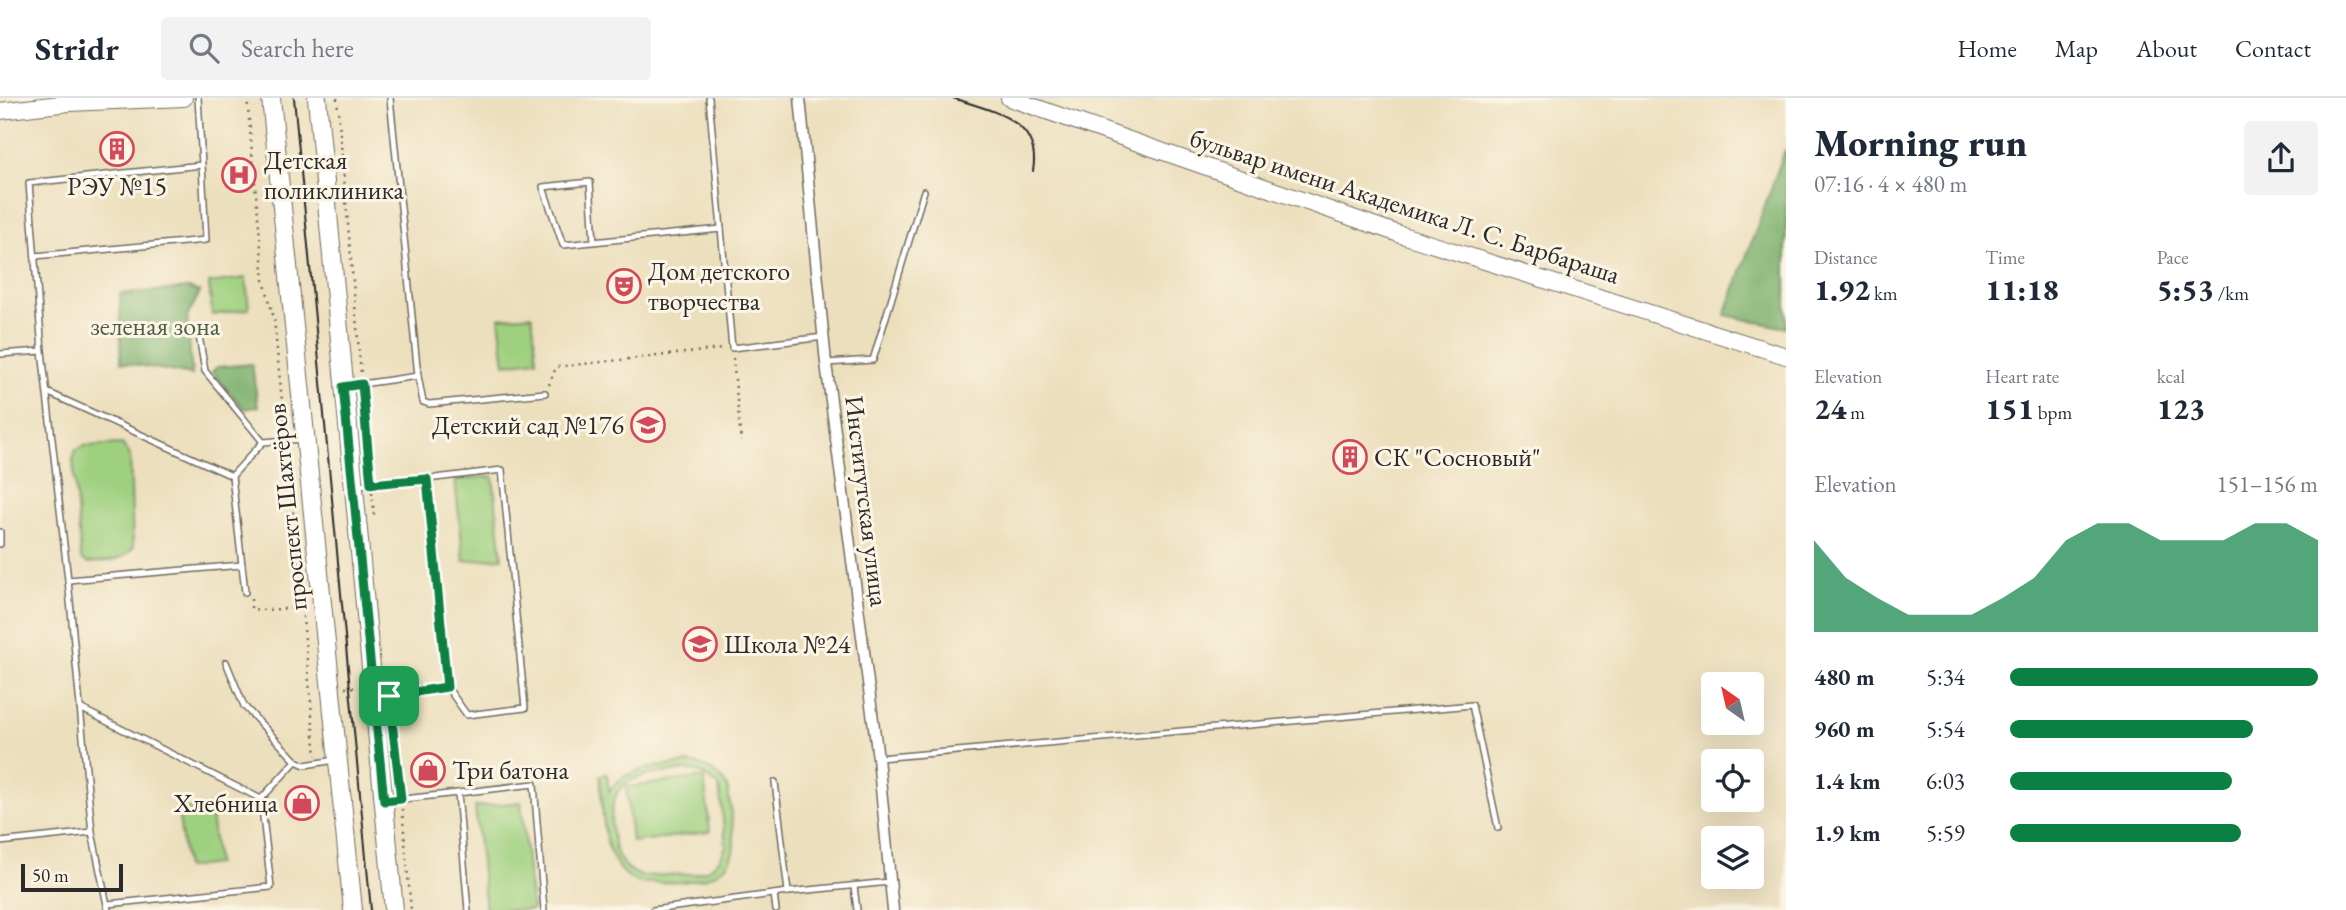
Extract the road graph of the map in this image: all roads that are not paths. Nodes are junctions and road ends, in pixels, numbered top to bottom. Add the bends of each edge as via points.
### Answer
1 (184, 98) edge
2 (198, 98) edge
3 (271, 98) edge
4 (317, 98) edge
5 (390, 98) edge
6 (709, 98) edge
7 (800, 98) edge
8 (1009, 98) edge
9 (69, 101) edge
10 (0, 111) edge
11 (202, 165) junction
12 (924, 191) dead end
13 (720, 229) junction
14 (594, 242) junction
15 (35, 256) junction
16 (200, 335) dead end
17 (824, 337) junction
18 (42, 351) junction
19 (0, 354) edge
20 (1786, 356) edge
21 (826, 363) junction
22 (418, 376) junction
23 (343, 387) junction
24 (47, 392) junction
25 (545, 393) road end
26 (307, 439) junction
27 (263, 442) junction
28 (232, 476) junction
29 (427, 479) junction
30 (362, 484) junction
31 (0, 532) edge
32 (0, 544) edge
33 (242, 565) junction
34 (68, 580) junction
35 (245, 592) road end
36 (226, 662) dead end
37 (447, 687) junction
38 (374, 692) junction
39 (80, 708) junction
40 (878, 758) junction
41 (339, 760) junction
42 (296, 761) junction
43 (775, 782) dead end
44 (457, 793) junction
45 (261, 799) junction
46 (392, 800) junction
47 (1498, 828) dead end
48 (92, 832) junction
49 (0, 842) edge
50 (891, 882) junction
51 (854, 886) junction
52 (788, 892) junction
53 (774, 894) junction
54 (108, 907) edge
55 (353, 910) edge
56 (394, 910) edge
57 (468, 910) edge
58 (544, 910) edge
59 (653, 910) edge
60 (776, 910) edge
61 (856, 910) edge
62 (893, 910) edge

1 - 9 street
2 - 11 lane
3 - 26 main road, проспект Шахтёров
4 - 23 main road
5 - 22 lane
6 - 13 lane
7 - 17 street, Институтская улица
8 - 20 street, бульвар имени Академика Л. С. Барбараша via 1399,234
9 - 10 street
11 - 15 lane via 206,240
11 - 15 lane via 29,183
12 - 21 lane via 873,360
13 - 14 lane
13 - 17 lane via 732,348
14 - 14 lane via 563,245 543,187 590,182
15 - 18 lane
16 - 27 lane via 205,371
17 - 21 street, Институтская улица
18 - 19 lane
18 - 24 lane
21 - 40 street, Институтская улица
22 - 23 lane
22 - 25 lane via 423,402 429,404
23 - 30 main road
24 - 28 lane
24 - 34 lane
26 - 27 lane
26 - 41 main road, проспект Шахтёров
27 - 28 lane
28 - 33 lane
29 - 30 lane
29 - 37 lane
29 - 37 lane via 502,470 525,708 467,715
30 - 38 main road
31 - 32 lane
33 - 34 lane
33 - 35 lane
34 - 39 lane
36 - 42 lane via 244,706
37 - 38 lane
38 - 46 main road
39 - 45 lane
39 - 48 lane
40 - 47 lane via 1472,705
40 - 50 street, Институтская улица
41 - 42 lane via 305,765
41 - 55 main road, проспект Шахтёров
42 - 45 lane
43 - 52 lane
44 - 46 lane
44 - 57 lane
44 - 58 lane via 534,784
45 - 54 lane via 271,887
46 - 56 main road
48 - 49 lane
48 - 54 lane
50 - 51 lane
50 - 62 street, Институтская улица
51 - 52 lane
51 - 61 lane
52 - 53 lane
53 - 59 lane
53 - 60 lane

